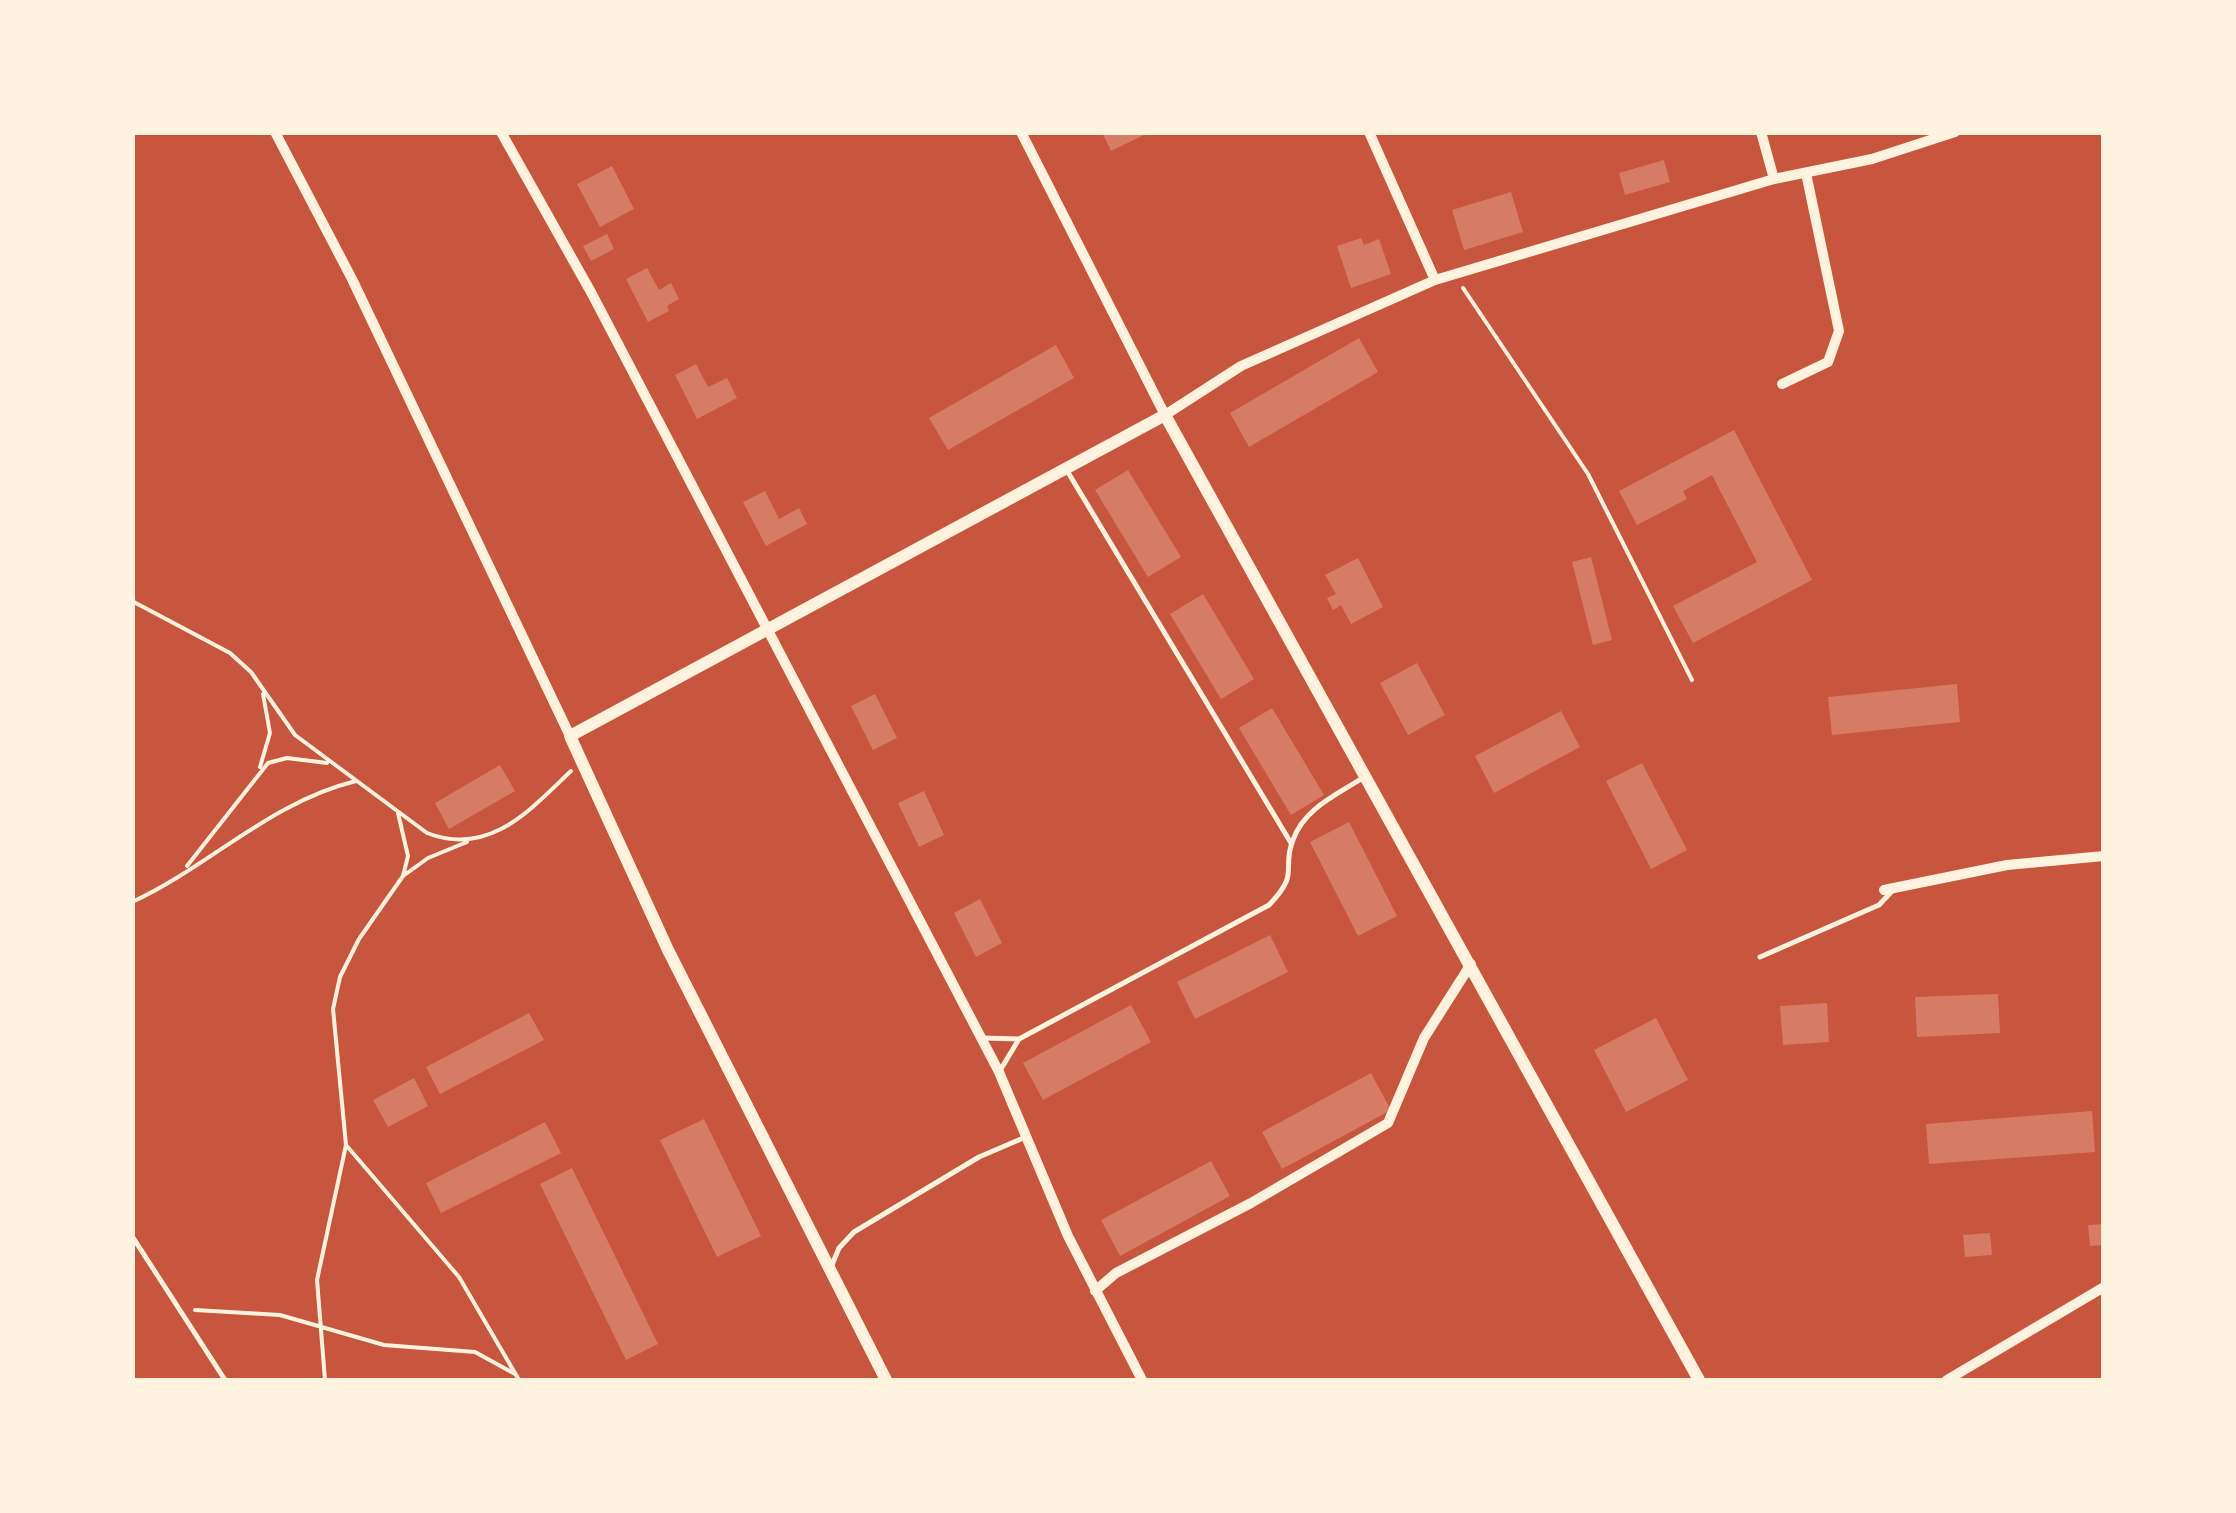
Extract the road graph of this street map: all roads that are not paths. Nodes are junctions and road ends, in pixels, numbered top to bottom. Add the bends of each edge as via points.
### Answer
1 (275, 132) edge
2 (501, 132) edge
3 (1020, 132) edge
4 (1369, 132) edge
5 (1761, 132) edge
6 (1956, 132) edge
7 (1806, 173) junction
8 (1774, 179) junction
9 (1435, 280) junction
10 (1782, 384) dead end
11 (1165, 415) junction
12 (1066, 470) junction
13 (770, 632) junction
14 (570, 736) junction
15 (1367, 776) junction
16 (1291, 843) junction
17 (2104, 856) edge
18 (1896, 887) junction
19 (1884, 890) dead end
20 (1760, 957) dead end
21 (1471, 964) junction
22 (981, 1038) junction
23 (1019, 1039) junction
24 (998, 1072) junction
25 (1028, 1136) junction
26 (132, 1236) edge
27 (829, 1273) junction
28 (2104, 1287) edge
29 (1095, 1292) junction
30 (882, 1379) edge
31 (225, 1380) edge
32 (1142, 1380) edge
33 (1699, 1380) edge
34 (1948, 1380) edge

1 - 14 street
2 - 13 street
3 - 11 street
4 - 9 street
5 - 8 street
6 - 7 street
7 - 8 street
7 - 10 street via 1839,331 1828,362
8 - 9 street
9 - 11 street via 1241,366
11 - 12 street
11 - 15 street
12 - 13 street
12 - 16 lane
13 - 14 street
13 - 22 street
14 - 27 street
15 - 16 lane via 1306,815
15 - 21 street
16 - 23 lane via 1291,872 1269,905
17 - 18 street via 2007,865
18 - 19 street
18 - 20 lane via 1879,905
21 - 29 street via 1424,1038 1388,1123 1116,1273
21 - 33 street
22 - 23 lane
22 - 24 street
23 - 24 lane
24 - 25 street
25 - 27 lane via 854,1232
25 - 29 street
26 - 31 lane
27 - 30 street
28 - 34 street
29 - 32 street

